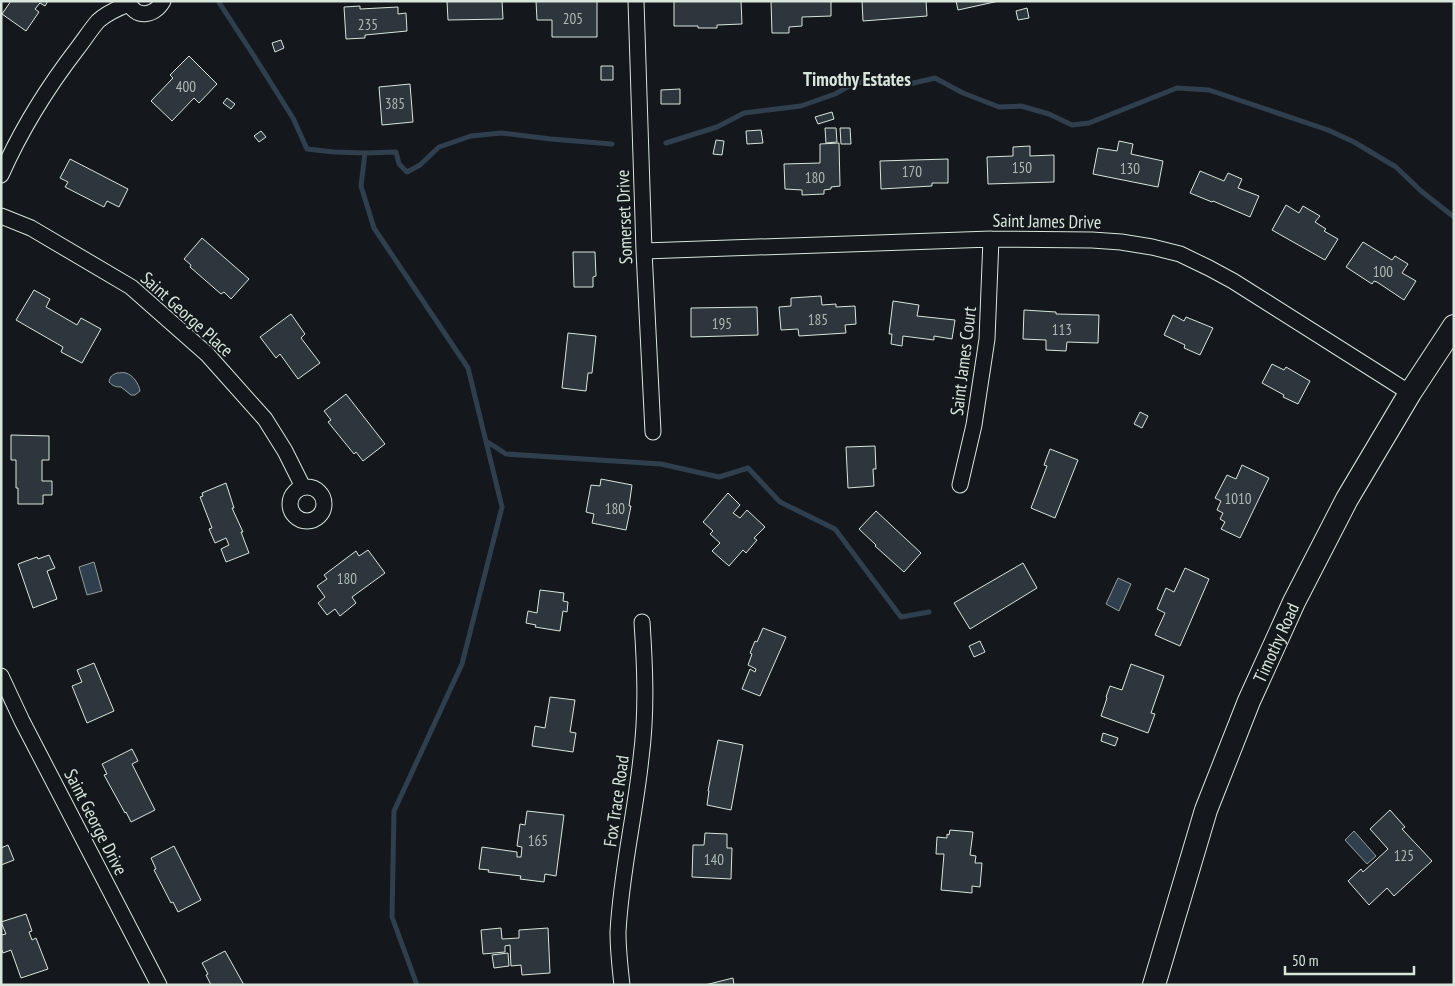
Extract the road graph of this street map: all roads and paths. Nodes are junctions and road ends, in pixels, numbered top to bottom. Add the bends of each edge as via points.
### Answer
1 (162, 1) edge
2 (636, 1) edge
3 (128, 3) edge
4 (1, 175) edge
5 (1, 216) edge
6 (991, 239) junction
7 (644, 251) junction
8 (1454, 326) edge
9 (1410, 393) junction
10 (652, 432) dead end
11 (960, 485) dead end
12 (302, 487) dead end
13 (642, 622) dead end
14 (1, 676) edge
15 (159, 985) edge
16 (622, 985) edge
17 (1154, 985) edge

1 - 3 street via 154,12 148,14 135,11
2 - 7 street, Somerset Drive
3 - 4 street via 99,21 57,75 33,112
5 - 12 street, Saint George Place via 31,228 131,286 207,354 265,419
6 - 7 street, Saint James Drive
6 - 9 street, Saint James Drive via 1111,241 1180,254 1233,281
6 - 11 street, Saint James Court via 988,338 974,425
7 - 10 street, Somerset Drive
8 - 9 main road, Timothy Road
9 - 17 main road, Timothy Road via 1347,499 1294,602 1250,701 1201,824
13 - 16 street, Fox Trace Road via 645,718 618,933
14 - 15 street, Saint George Drive

